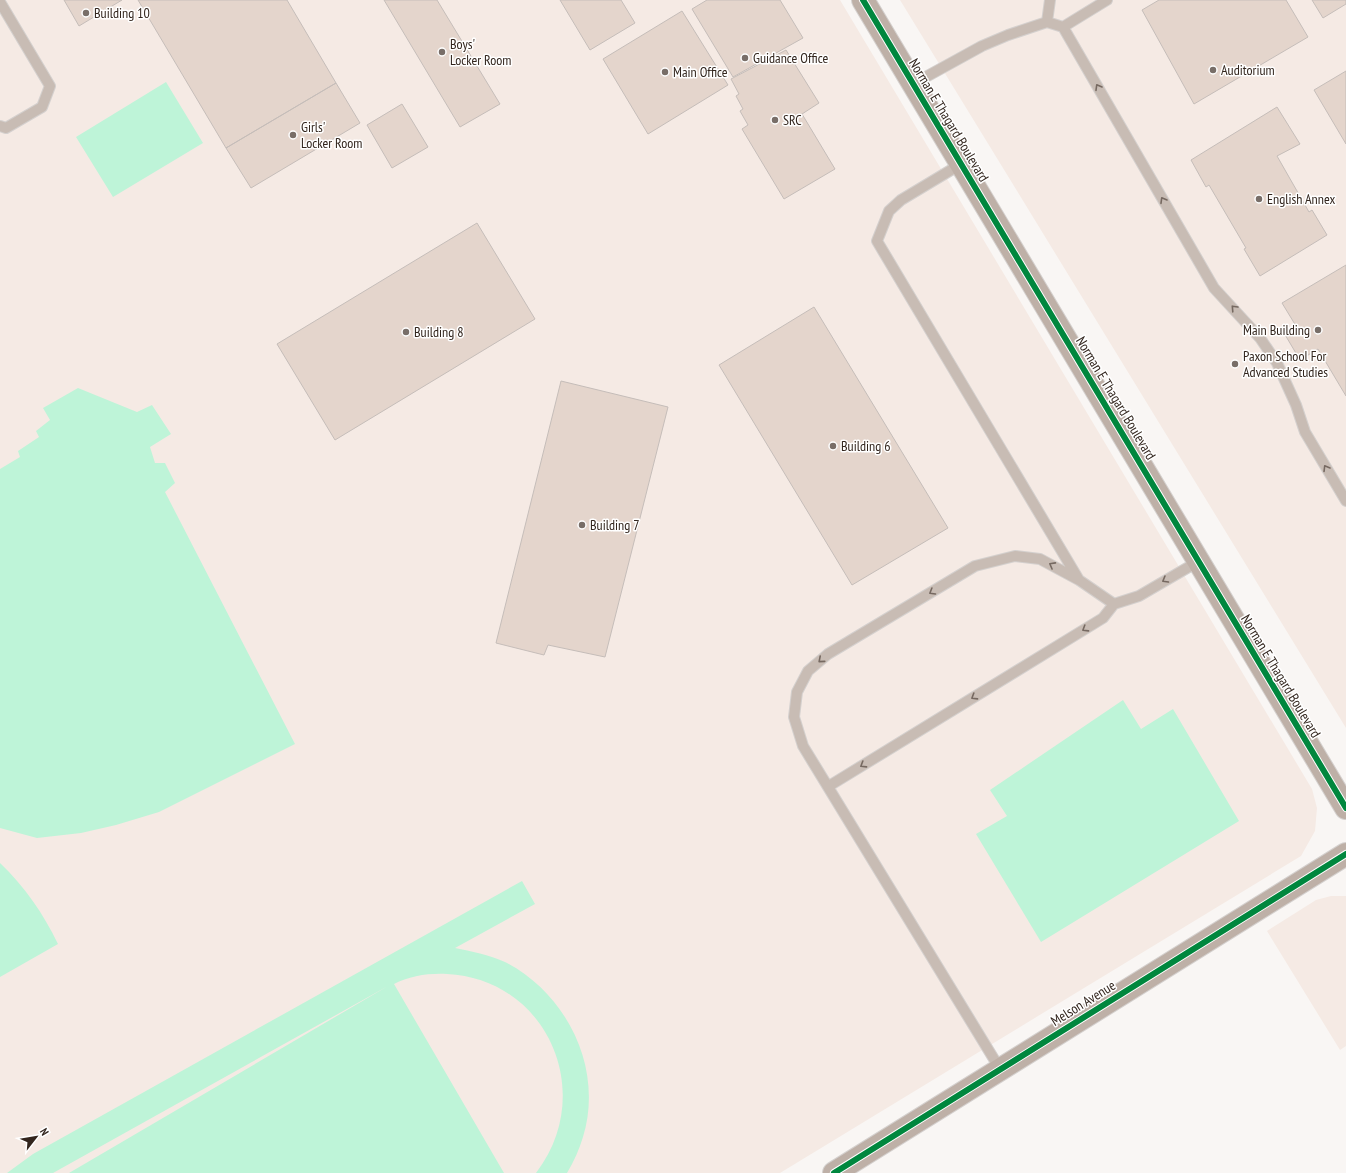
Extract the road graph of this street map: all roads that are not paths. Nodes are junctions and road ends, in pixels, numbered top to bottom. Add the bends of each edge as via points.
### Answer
1 (863, 0) edge
2 (1050, 0) edge
3 (1107, 0) edge
4 (0, 2) edge
5 (1047, 22) junction
6 (1063, 27) junction
7 (913, 84) junction
8 (0, 126) edge
9 (961, 164) junction
10 (1346, 501) edge
11 (1199, 561) junction
12 (1079, 580) junction
13 (1114, 604) junction
14 (829, 786) junction
15 (1346, 808) edge
16 (1346, 854) edge
17 (1000, 1069) junction
18 (834, 1173) edge

1 - 7 street, Norman E Thagard Boulevard
2 - 5 lane
3 - 6 lane
4 - 8 lane via 50,86 42,107 6,128
5 - 6 lane
5 - 7 lane via 982,46
10 -> 6 lane via 1305,432 1277,363 1260,338 1214,288
7 - 9 street, Norman E Thagard Boulevard
9 - 11 street, Norman E Thagard Boulevard
9 - 12 lane via 901,200 889,212 877,241
11 -> 13 lane via 1139,596
11 - 15 street, Norman E Thagard Boulevard
12 - 13 lane
12 -> 14 lane via 1040,559 1015,556 975,566 828,654 808,670 797,692 794,717 803,746
13 -> 14 lane via 1102,618
14 - 17 lane
16 - 17 street, Melson Avenue
17 - 18 street, Melson Avenue

